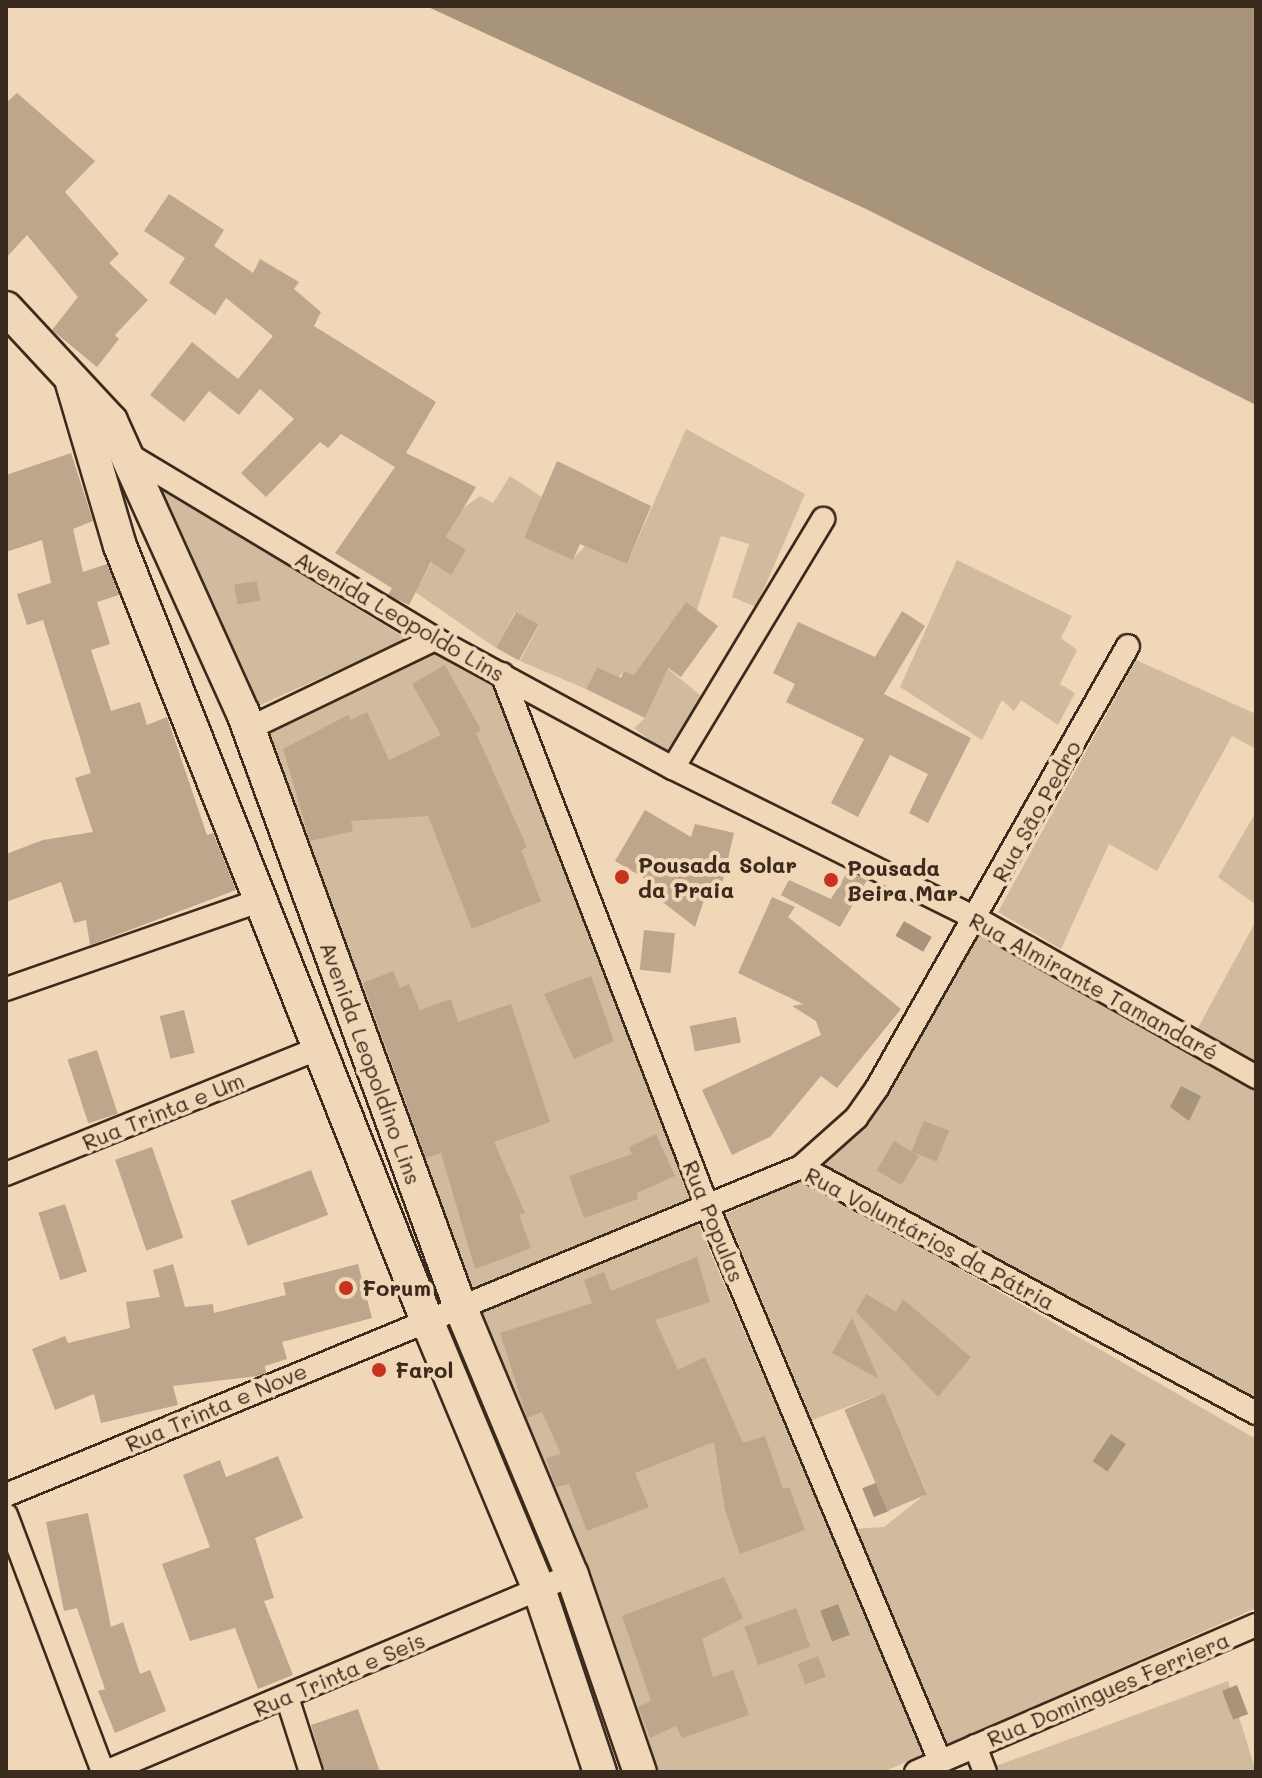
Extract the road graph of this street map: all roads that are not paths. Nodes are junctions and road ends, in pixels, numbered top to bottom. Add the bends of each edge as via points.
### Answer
1 (6, 308) edge
2 (69, 372) junction
3 (131, 456) junction
4 (823, 519) dead end
5 (435, 639) junction
6 (1128, 646) dead end
7 (219, 657) junction
8 (502, 674) junction
9 (173, 676) junction
10 (250, 728) junction
11 (673, 768) junction
12 (262, 900) junction
13 (977, 919) junction
14 (6, 989) edge
15 (319, 1048) junction
16 (1256, 1077) edge
17 (801, 1167) junction
18 (6, 1174) edge
19 (706, 1203) junction
20 (459, 1304) junction
21 (426, 1318) junction
22 (1256, 1413) edge
23 (6, 1495) edge
24 (6, 1515) edge
25 (572, 1575) junction
26 (539, 1589) junction
27 (1255, 1630) edge
28 (287, 1697) junction
29 (975, 1746) junction
30 (940, 1761) junction
31 (105, 1772) edge
32 (311, 1772) edge
33 (600, 1772) edge
34 (640, 1772) edge
35 (916, 1772) edge
36 (985, 1772) edge

1 - 2 main road, Avenida Leopoldino Lins
2 - 3 main road, Avenida Leopoldino Lins via 111,421
2 - 9 main road, Avenida Leopoldino Lins via 120,546
3 - 5 street, Avenida Leopoldo Lins
3 - 7 main road, Avenida Leopoldino Lins
4 - 11 street
5 - 8 street, Avenida Leopoldo Lins
5 - 10 street
6 - 13 street, Rua São Pedro
7 - 9 main road
7 - 10 main road, Avenida Leopoldino Lins
8 - 11 street, Avenida Leopoldo Lins
8 - 19 street, Rua Populas
9 - 12 main road, Avenida Leopoldino Lins
10 - 20 main road, Avenida Leopoldino Lins
11 - 13 street, Rua Almirante Tamandaré
12 - 14 street
12 - 15 main road, Avenida Leopoldino Lins
13 - 16 street, Rua Almirante Tamandaré
13 - 17 street, Rua São Pedro via 856,1118
15 - 18 street, Rua Trinta e Um
15 - 21 main road, Avenida Leopoldino Lins
17 - 19 street, Rua Voluntários da Pátria
17 - 22 street, Rua Voluntários da Pátria
19 - 20 street, Rua Voluntários da Pátria
19 - 30 street, Rua Populas
20 - 21 street, Rua Trinta e Nove
20 - 25 main road, Avenida Leopoldino Lins
21 - 23 street, Rua Trinta e Nove
21 - 26 main road, Avenida Leopoldino Lins
24 - 31 street
25 - 26 street, Rua Trinta e Seis
25 - 34 main road, Avenida Leopoldino Lins
26 - 28 street, Rua Trinta e Seis
26 - 33 main road, Avenida Leopoldino Lins
27 - 29 street, Rua Domingues Ferriera
28 - 31 street, Rua Trinta e Seis
28 - 32 street
29 - 30 street, Rua Domingues Ferriera
29 - 36 street
30 - 35 street, Rua Domingues Ferriera

